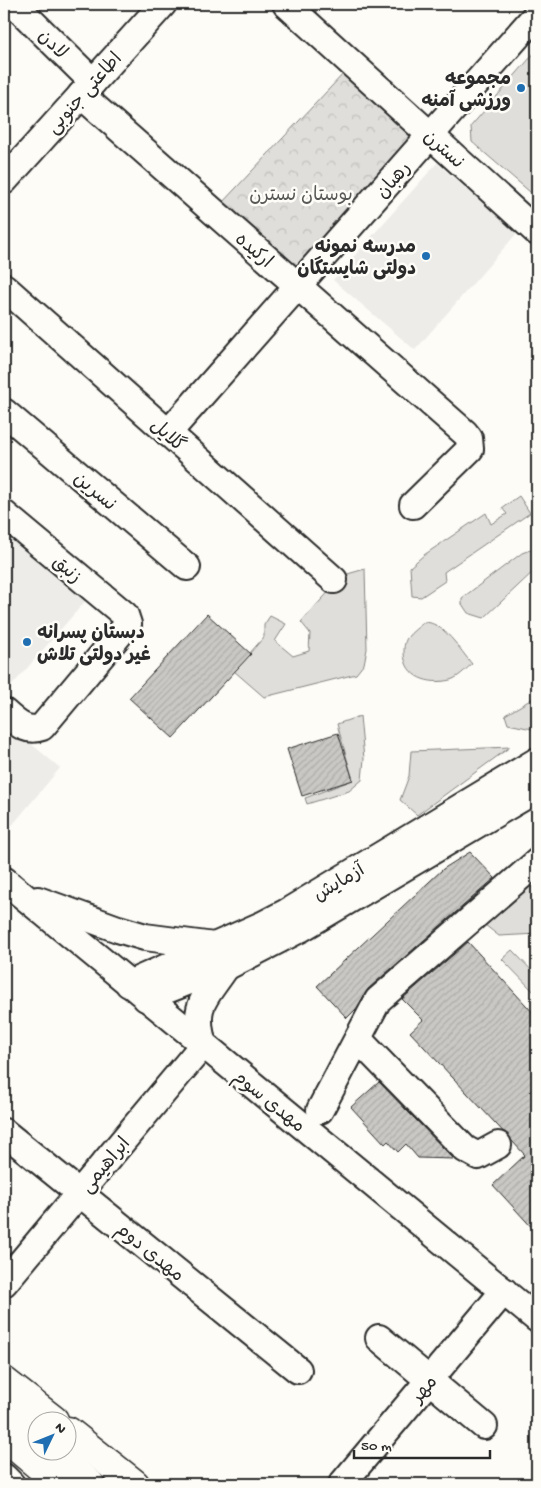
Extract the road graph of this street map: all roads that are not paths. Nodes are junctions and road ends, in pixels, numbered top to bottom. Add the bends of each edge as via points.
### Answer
1 (14, 4) edge
2 (163, 4) edge
3 (286, 4) edge
4 (537, 14) edge
5 (87, 88) junction
6 (431, 135) junction
7 (4, 181) edge
8 (537, 232) edge
9 (298, 286) junction
10 (4, 288) edge
11 (4, 412) edge
12 (168, 433) junction
13 (413, 505) dead end
14 (4, 514) edge
15 (187, 567) dead end
16 (334, 580) dead end
17 (4, 712) edge
18 (537, 761) edge
19 (537, 789) edge
20 (537, 862) edge
21 (11, 886) edge
22 (221, 957) junction
23 (138, 991) junction
24 (358, 1039) junction
25 (203, 1045) junction
26 (320, 1110) dead end
27 (4, 1132) edge
28 (498, 1145) dead end
29 (79, 1194) junction
30 (4, 1283) edge
31 (504, 1291) junction
32 (537, 1319) edge
33 (379, 1338) dead end
34 (298, 1370) dead end
35 (429, 1380) junction
36 (4, 1381) edge
37 (41, 1410) edge
38 (4, 1413) edge
39 (484, 1426) dead end
40 (28, 1432) edge
41 (4, 1437) edge
42 (78, 1439) edge
43 (62, 1460) edge
44 (4, 1477) edge
45 (11, 1484) edge
46 (60, 1484) edge
47 (90, 1484) edge
48 (135, 1484) edge
49 (342, 1484) edge

1 - 5 street, لادن
2 - 5 street, اطاعتی جنوبی
3 - 6 street, نسترن
4 - 6 street, رهبان
5 - 7 street, اطاعتی جنوبی
5 - 9 street, ارکیده
6 - 8 street, نسترن
6 - 9 street, رهبان
9 - 12 street, رهبان
9 - 13 street, ارکیده via 465,433 470,444 466,454
10 - 12 street, گلایل
11 - 15 street, نسرین
12 - 16 street, گلایل
14 - 17 street, زنبق via 124,615 128,624 42,727 32,730 22,727
18 - 22 street, آزمایش via 287,912
19 - 22 street, آزمایش via 334,910
20 - 24 street via 378,1000
21 - 22 street via 118,930
21 - 23 street, مهدی سوم
22 - 23 street, آزمایش
22 - 25 street via 197,1016
23 - 25 street, مهدی سوم
24 - 26 street
24 - 28 street via 465,1150 478,1156
25 - 29 street, ابراهیمی
25 - 31 street, مهدی سوم
27 - 29 street, مهدی دوم
29 - 30 street, ابراهیمی
29 - 34 street, مهدی دوم
31 - 32 street, مهدی سوم
31 - 35 street, مهر
33 - 35 street
35 - 39 street
35 - 49 street, مهر
36 - 37 highway
38 - 40 highway
41 - 46 highway
42 - 48 highway
43 - 47 highway
44 - 45 street

